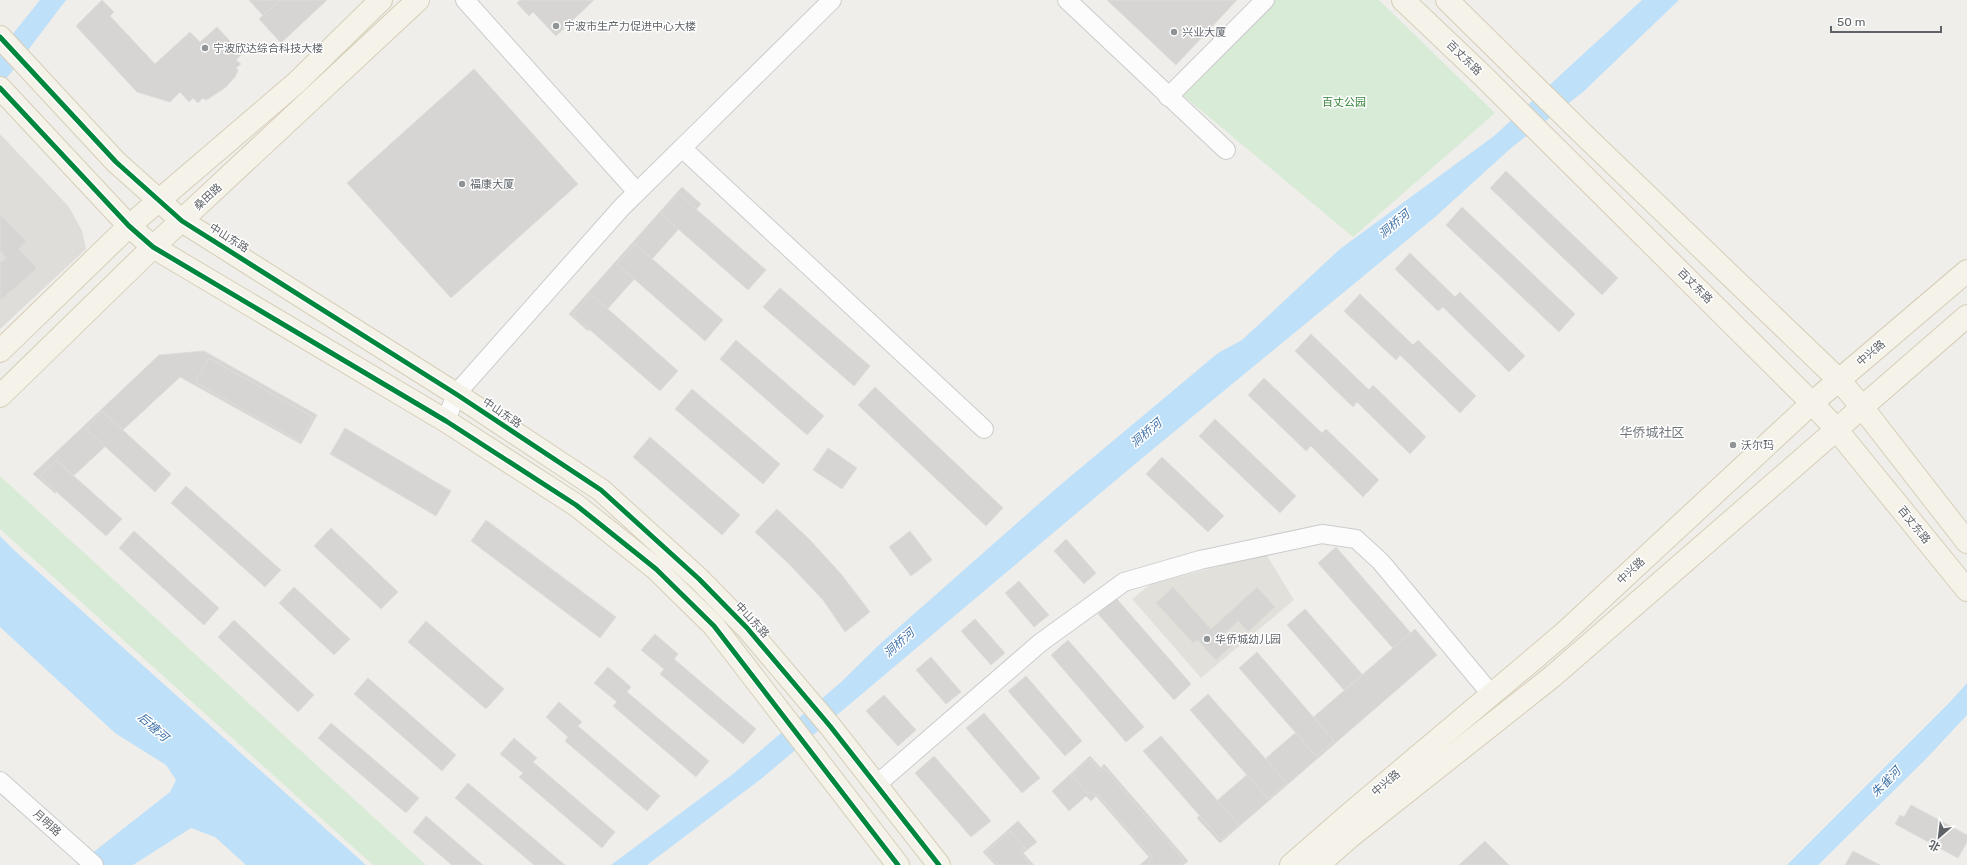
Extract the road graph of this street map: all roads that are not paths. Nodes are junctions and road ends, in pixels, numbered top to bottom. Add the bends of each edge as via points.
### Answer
1 (381, 0) edge
2 (418, 0) edge
3 (465, 0) edge
4 (832, 0) edge
5 (1067, 0) edge
6 (1265, 0) edge
7 (1403, 0) edge
8 (1447, 0) edge
9 (0, 37) edge
10 (6, 94) edge
11 (1168, 97) junction
12 (682, 148) junction
13 (1226, 150) dead end
14 (637, 192) junction
15 (158, 201) junction
16 (182, 221) junction
17 (129, 226) junction
18 (153, 247) junction
19 (1967, 271) edge
20 (1967, 316) edge
21 (0, 351) edge
22 (1839, 380) junction
23 (456, 394) junction
24 (0, 396) edge
25 (1812, 403) junction
26 (1862, 407) junction
27 (446, 421) junction
28 (984, 429) dead end
29 (1836, 429) junction
30 (1967, 542) edge
31 (1967, 590) edge
32 (1491, 694) junction
33 (0, 781) edge
34 (876, 785) junction
35 (94, 865) edge
36 (898, 865) edge
37 (939, 865) edge
38 (1291, 865) edge
39 (1318, 865) edge

1 - 15 main road via 296,83
2 - 16 main road, 桑田路
3 - 14 street
4 - 12 street
5 - 11 street
6 - 11 street
7 - 25 main road, 百丈东路 via 1482,75
8 - 22 main road
9 - 15 main road, 中山东路 via 116,162
10 - 17 main road
11 - 13 street
12 - 14 street
12 - 28 street
14 - 23 street
15 - 16 main road, 中山东路
15 - 17 main road
16 - 18 main road, 桑田路
16 - 23 main road, 中山东路
17 - 18 main road
17 - 21 main road
18 - 24 main road, 桑田路
18 - 27 main road
19 - 22 main road, 中兴路
20 - 26 main road, 中兴路
22 - 25 main road, 中兴路
22 - 26 main road
23 - 27 street
23 - 34 main road, 中山东路 via 601,490 699,579 747,628
25 - 29 main road, 百丈东路
25 - 32 main road, 中兴路 via 1562,635
26 - 29 main road, 中兴路
26 - 30 main road
27 - 36 main road via 576,505 656,569 714,626
29 - 31 main road, 百丈东路
29 - 39 main road, 中兴路 via 1553,676
32 - 34 street via 1381,562 1356,539 1322,534 1200,560 1124,582 1040,643
32 - 38 main road, 中兴路
33 - 35 street, 月明路
34 - 37 main road, 中山东路

